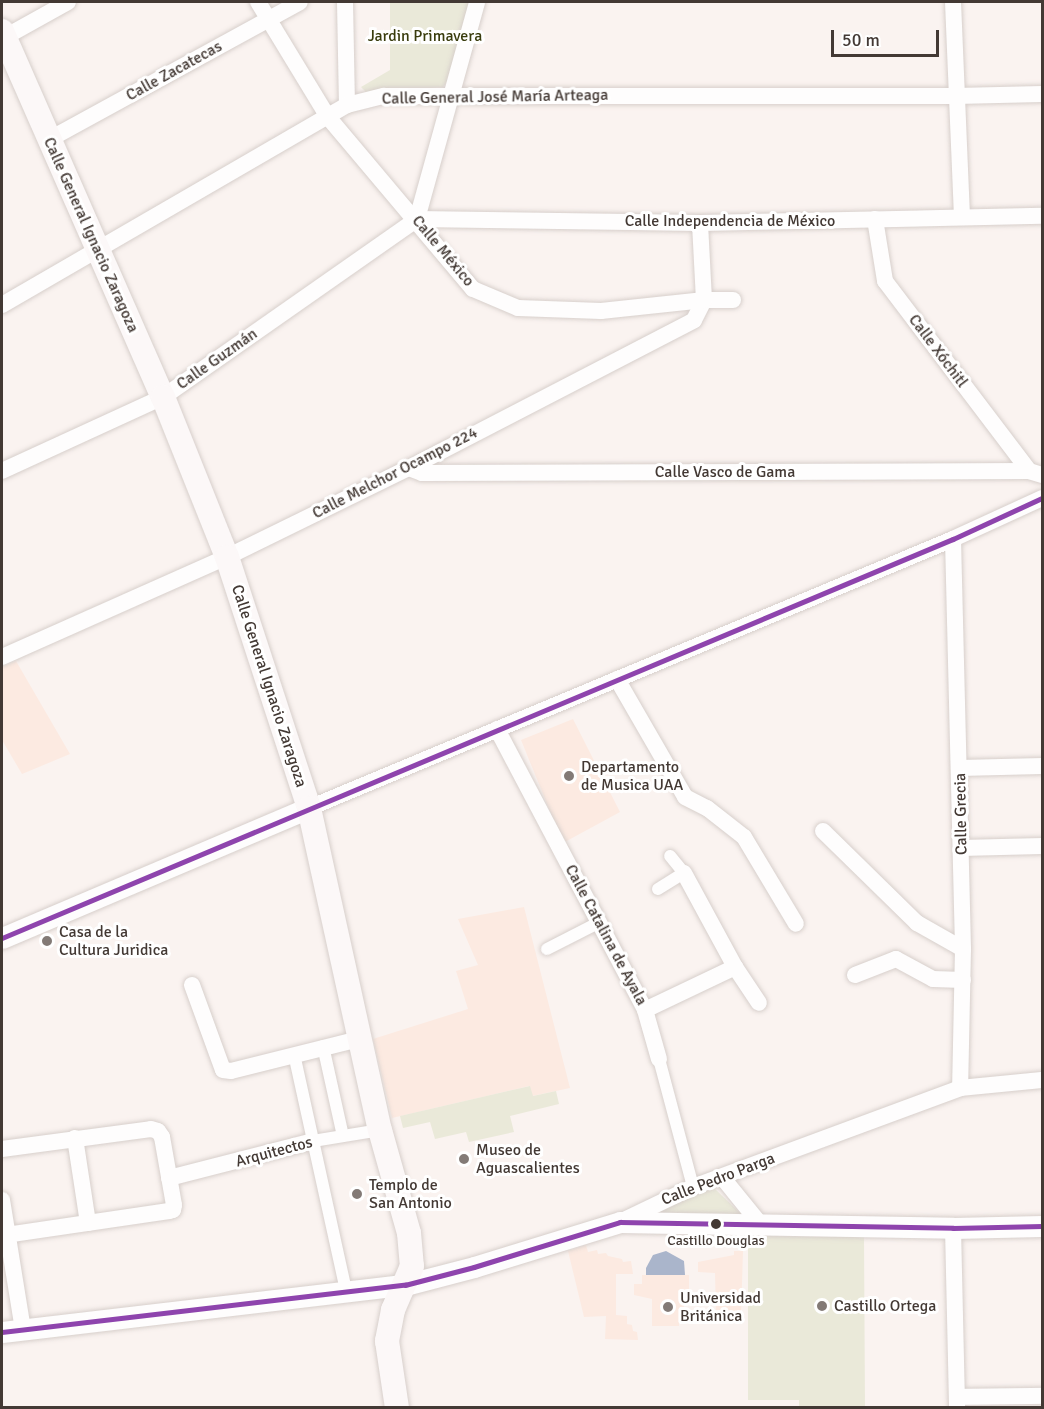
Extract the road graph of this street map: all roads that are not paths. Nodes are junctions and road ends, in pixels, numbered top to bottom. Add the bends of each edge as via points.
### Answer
1 (68, 2) edge
2 (258, 2) edge
3 (300, 2) edge
4 (345, 2) edge
5 (477, 2) edge
6 (953, 2) edge
7 (268, 19) junction
8 (3, 34) edge
9 (1042, 94) edge
10 (451, 95) junction
11 (956, 96) junction
12 (347, 105) junction
13 (328, 117) junction
14 (48, 140) junction
15 (1042, 216) edge
16 (962, 217) junction
17 (417, 219) junction
18 (875, 219) junction
19 (700, 223) junction
20 (99, 249) junction
21 (704, 300) junction
22 (733, 300) dead end
23 (2, 305) edge
24 (163, 397) junction
25 (409, 468) junction
26 (2, 471) edge
27 (1036, 473) edge
28 (1042, 498) edge
29 (953, 539) junction
30 (227, 557) junction
31 (2, 657) edge
32 (617, 679) junction
33 (497, 729) junction
34 (1042, 766) edge
35 (960, 768) junction
36 (309, 808) junction
37 (823, 831) dead end
38 (1042, 846) edge
39 (961, 848) junction
40 (670, 856) dead end
41 (684, 873) junction
42 (658, 888) dead end
43 (598, 923) junction
44 (796, 924) dead end
45 (2, 938) edge
46 (548, 949) dead end
47 (963, 949) junction
48 (735, 967) junction
49 (855, 975) dead end
50 (963, 980) junction
51 (192, 985) dead end
52 (759, 1003) dead end
53 (645, 1010) junction
54 (360, 1039) junction
55 (323, 1046) junction
56 (294, 1054) junction
57 (659, 1059) joint
58 (1042, 1080) edge
59 (960, 1088) junction
60 (380, 1130) junction
61 (343, 1137) junction
62 (75, 1138) junction
63 (312, 1141) junction
64 (2, 1149) edge
65 (722, 1177) junction
66 (169, 1178) junction
67 (693, 1187) junction
68 (2, 1200) edge
69 (620, 1222) junction
70 (88, 1223) junction
71 (761, 1225) junction
72 (1042, 1226) edge
73 (953, 1228) junction
74 (7, 1235) junction
75 (405, 1285) junction
76 (346, 1291) junction
77 (23, 1330) junction
78 (2, 1332) edge
79 (1042, 1396) edge
80 (957, 1402) edge
81 (397, 1407) edge

1 - 8 street
2 - 7 street, Calle México
3 - 7 street, Calle Zacatecas
4 - 12 street
5 - 10 street
6 - 11 street
7 - 13 street, Calle México
7 - 14 street, Calle Zacatecas
8 - 14 main road, Calle General Ignacio Zaragoza
9 - 11 street, Calle General José María Arteaga
10 - 11 street, Calle General José María Arteaga
10 - 12 street, Calle General José María Arteaga via 384,96
10 - 17 street
11 - 16 street
12 - 13 street, Calle General José María Arteaga
13 - 17 street, Calle México
13 - 20 street, Calle General José María Arteaga
14 - 20 main road, Calle General Ignacio Zaragoza
15 - 16 street, Calle Independencia de México
16 - 18 street, Calle Independencia de México
17 - 19 street, Calle Independencia de México
17 - 21 street, Calle México via 473,289 518,308 601,311
17 - 24 street, Calle Guzmán
18 - 19 street, Calle Independencia de México
18 - 27 street, Calle Xóchitl via 885,281
19 - 21 street
20 - 23 street, Calle General José María Arteaga
20 - 24 main road, Calle General Ignacio Zaragoza
21 - 22 street, Calle México
21 - 25 street, Calle Melchor Ocampo 224 via 694,320
24 - 26 street, Calle Guzmán
24 - 30 main road, Calle General Ignacio Zaragoza
25 - 27 street, Calle Vasco de Gama via 422,473
25 - 30 street, Calle Melchor Ocampo 224
28 - 29 street
29 - 32 street
29 - 35 street, Calle Grecia
30 - 31 street, Calle Melchor Ocampo 224
30 - 36 main road, Calle General Ignacio Zaragoza
32 - 33 street
32 - 44 street via 685,797 707,808 744,837
33 - 36 street
33 - 43 street, Calle Catalina de Ayala
34 - 35 street
35 - 39 street, Calle Grecia
36 - 45 street
36 - 54 main road, Calle General Ignacio Zaragoza
37 - 47 street via 917,922
38 - 39 street
39 - 47 street, Calle Grecia
40 - 41 street
41 - 42 street
41 - 48 street
43 - 46 street
43 - 53 street, Calle Catalina de Ayala
47 - 50 street, Calle Grecia
48 - 52 street
48 - 53 street
49 - 50 street via 896,959 933,979
50 - 59 street, Calle Grecia
51 - 56 street via 223,1070
53 - 57 street, Calle Catalina de Ayala
54 - 55 street
54 - 60 main road, Calle General Ignacio Zaragoza
55 - 56 street
55 - 61 street
56 - 63 street
57 - 67 street, Calle Catalina de Ayala
58 - 59 street, Calle Pedro Parga
59 - 65 street, Calle Pedro Parga
60 - 61 street, Arquitectos
60 - 75 main road, Calle General Ignacio Zaragoza via 409,1233 412,1266
61 - 63 street, Arquitectos
62 - 64 street
62 - 66 street via 158,1131
62 - 70 street
63 - 66 street, Arquitectos
63 - 76 street
65 - 67 street, Calle Pedro Parga
65 - 71 street
66 - 70 street via 173,1210
67 - 69 street, Calle Pedro Parga
68 - 74 street
69 - 71 street
69 - 75 street, Calle Pedro Parga
70 - 74 street
71 - 73 street
72 - 73 street
73 - 80 street
74 - 77 street
75 - 76 street, Calle Pedro Parga
75 - 81 main road, Calle General Ignacio Zaragoza via 393,1310 387,1341
76 - 77 street, Calle Pedro Parga
77 - 78 street, Calle Pedro Parga
79 - 80 street

